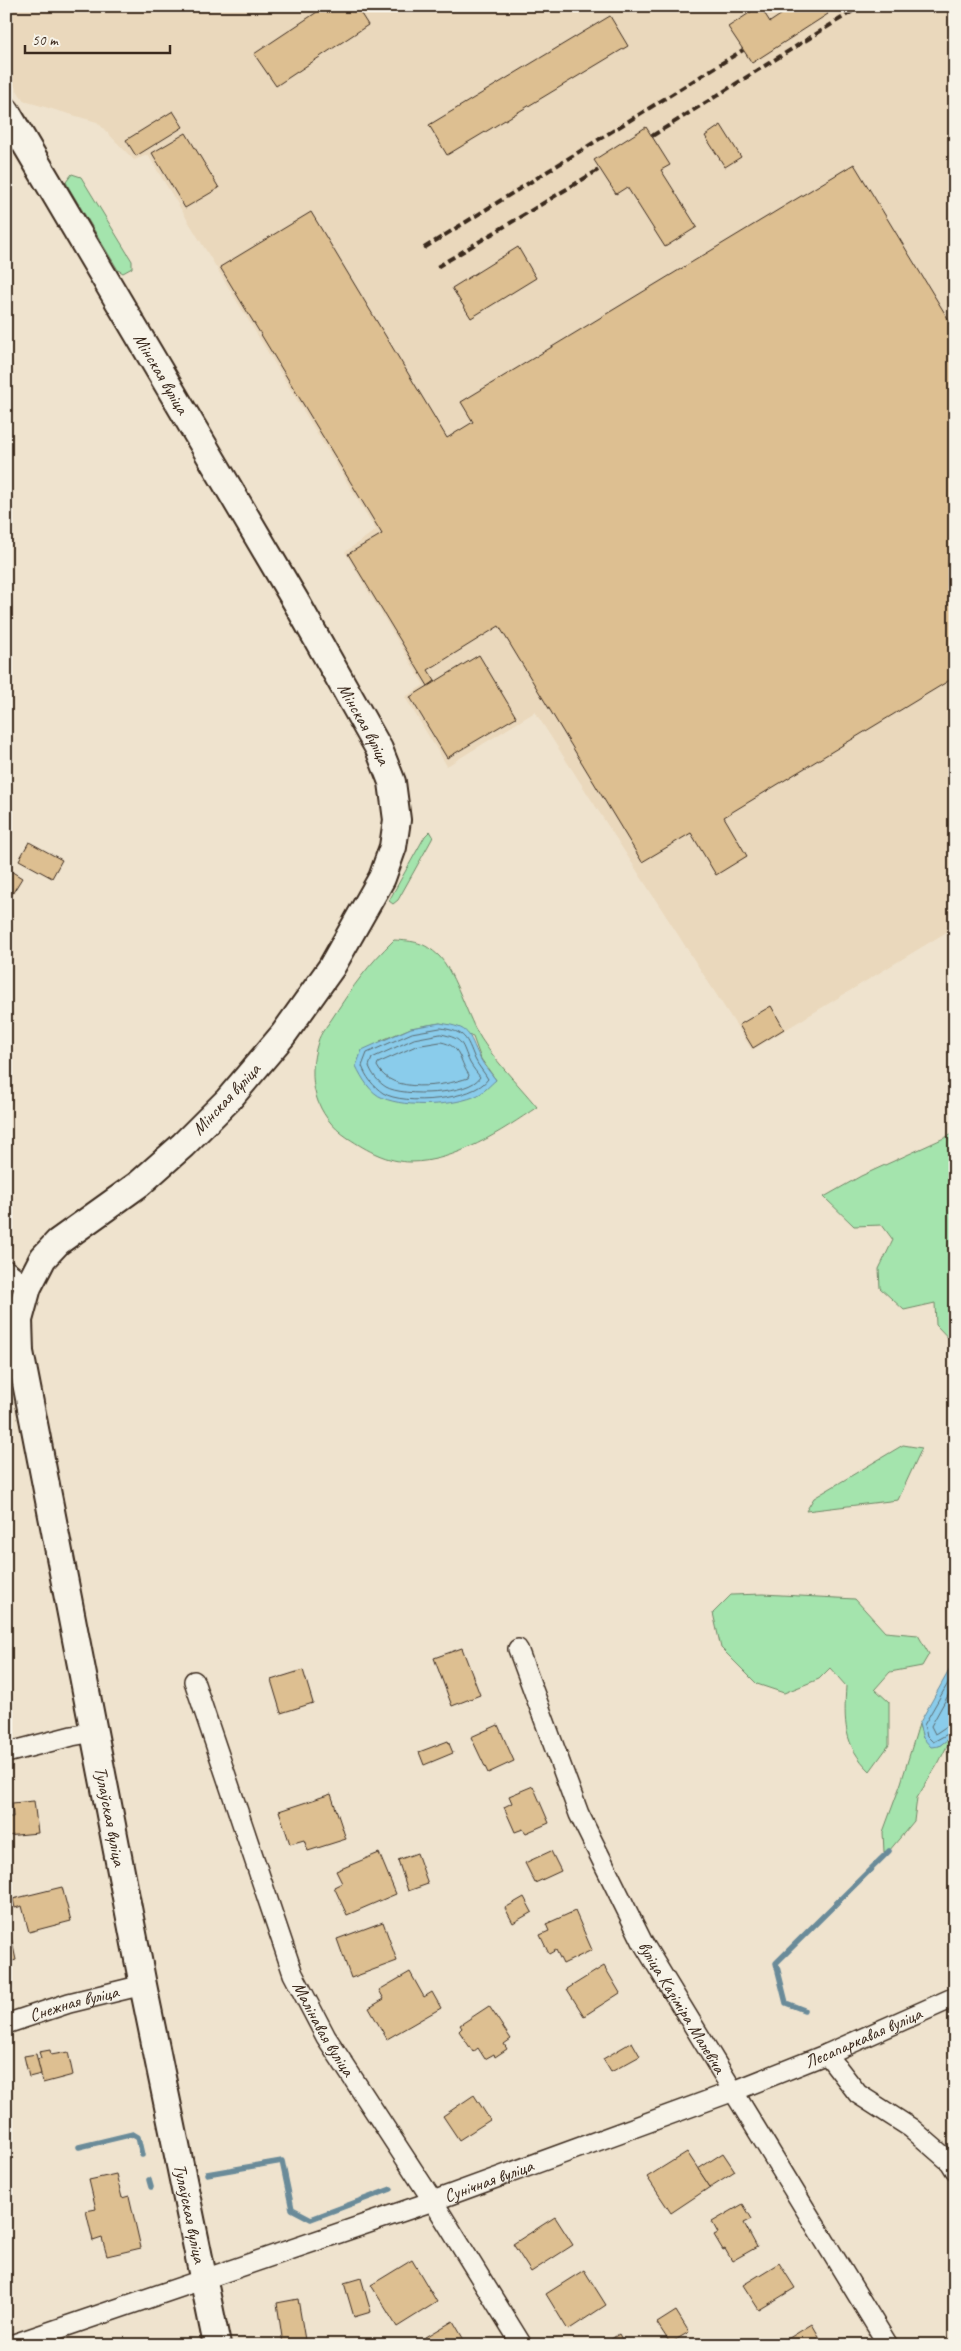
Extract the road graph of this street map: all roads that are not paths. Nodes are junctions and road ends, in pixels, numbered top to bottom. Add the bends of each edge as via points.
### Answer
1 (6, 111) edge
2 (6, 1270) edge
3 (28, 1287) junction
4 (518, 1649) dead end
5 (194, 1681) dead end
6 (94, 1732) junction
7 (6, 1753) edge
8 (143, 1985) junction
9 (955, 1998) edge
10 (6, 2024) edge
11 (827, 2054) junction
12 (770, 2077) joint
13 (734, 2091) junction
14 (955, 2170) edge
15 (433, 2201) junction
16 (204, 2279) junction
17 (11, 2345) edge
18 (217, 2345) edge
19 (522, 2345) edge
20 (888, 2345) edge

1 - 3 main road, Мінская вуліца via 272,561 379,749 392,782 396,820 393,848 382,878 331,968 283,1035 228,1100 183,1145 139,1184 58,1242 43,1258
2 - 3 street
3 - 6 main road, Тулаўская вуліца via 19,1320 20,1352
4 - 13 street, вуліца Казіміра Малевіча via 579,1814 643,1943
5 - 15 street, Малінавая вуліца via 294,1974 326,2037
6 - 7 street
6 - 8 main road, Тулаўская вуліца
8 - 10 street, Снежная вуліца via 69,2003
8 - 16 main road, Тулаўская вуліца
9 - 11 street, Лесапаркавая вуліца
11 - 12 street, Лесапаркавая вуліца
11 - 14 street via 858,2094 911,2128
12 - 13 street, Сунічная вуліца
13 - 15 street, Сунічная вуліца
13 - 20 street, вуліца Казіміра Малевіча
15 - 16 street, Сунічная вуліца
15 - 19 street, Малінавая вуліца
16 - 17 street, Сунічная вуліца
16 - 18 main road, Тулаўская вуліца

